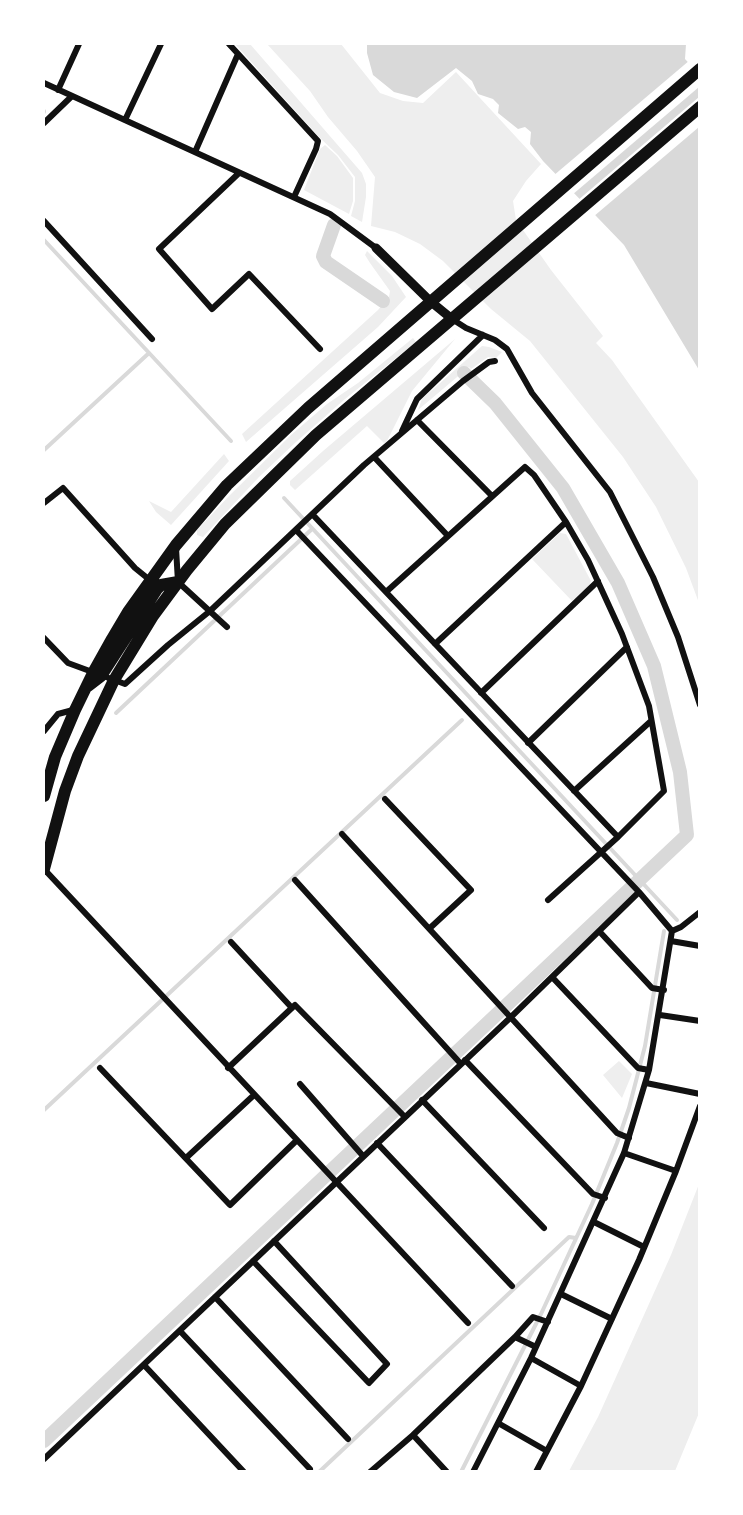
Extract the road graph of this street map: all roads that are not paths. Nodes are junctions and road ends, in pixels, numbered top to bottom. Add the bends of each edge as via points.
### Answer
1 (79, 44) edge
2 (160, 44) edge
3 (229, 44) edge
4 (238, 54) junction
5 (699, 69) edge
6 (44, 83) edge
7 (58, 90) junction
8 (72, 96) junction
9 (699, 107) edge
10 (125, 120) junction
11 (44, 123) edge
12 (195, 152) junction
13 (239, 173) junction
14 (294, 197) junction
15 (44, 221) edge
16 (376, 248) joint
17 (430, 301) junction
18 (452, 319) junction
19 (483, 335) junction
20 (152, 339) dead end
21 (320, 349) dead end
22 (495, 361) dead end
23 (417, 420) junction
24 (400, 435) junction
25 (375, 458) junction
26 (492, 496) junction
27 (44, 503) edge
28 (308, 520) junction
29 (566, 522) junction
30 (301, 535) junction
31 (448, 536) junction
32 (176, 545) junction
33 (598, 581) junction
34 (178, 582) junction
35 (159, 587) junction
36 (386, 592) junction
37 (212, 613) junction
38 (224, 625) dead end
39 (44, 638) edge
40 (435, 644) junction
41 (627, 647) junction
42 (97, 674) junction
43 (114, 680) junction
44 (481, 693) junction
45 (699, 705) edge
46 (75, 710) junction
47 (651, 721) junction
48 (44, 731) edge
49 (528, 743) junction
50 (574, 791) junction
51 (44, 796) edge
52 (385, 799) dead end
53 (342, 834) dead end
54 (618, 837) junction
55 (603, 851) junction
56 (44, 869) edge
57 (295, 880) dead end
58 (637, 891) junction
59 (548, 900) dead end
60 (699, 912) edge
61 (430, 928) junction
62 (599, 931) junction
63 (672, 931) junction
64 (671, 941) junction
65 (231, 942) dead end
66 (699, 945) edge
67 (552, 977) junction
68 (658, 989) junction
69 (292, 1008) junction
70 (660, 1015) junction
71 (511, 1017) junction
72 (699, 1020) edge
73 (463, 1062) junction
74 (100, 1068) dead end
75 (228, 1068) junction
76 (643, 1069) junction
77 (646, 1083) junction
78 (300, 1084) dead end
79 (699, 1094) edge
80 (254, 1095) junction
81 (422, 1100) junction
82 (699, 1106) edge
83 (402, 1114) junction
84 (623, 1136) junction
85 (296, 1141) junction
86 (377, 1143) junction
87 (624, 1153) junction
88 (363, 1156) junction
89 (186, 1158) junction
90 (676, 1171) junction
91 (335, 1183) junction
92 (599, 1196) junction
93 (594, 1222) junction
94 (544, 1228) dead end
95 (274, 1241) junction
96 (644, 1247) junction
97 (252, 1261) junction
98 (512, 1286) dead end
99 (561, 1294) junction
100 (215, 1297) junction
101 (612, 1319) junction
102 (546, 1321) junction
103 (468, 1323) dead end
104 (180, 1331) junction
105 (515, 1337) junction
106 (533, 1346) junction
107 (531, 1358) junction
108 (144, 1365) junction
109 (581, 1386) junction
110 (498, 1423) junction
111 (413, 1435) junction
112 (348, 1439) dead end
113 (547, 1451) junction
114 (44, 1459) edge
115 (310, 1469) dead end
116 (244, 1472) edge
117 (370, 1472) edge
118 (447, 1472) edge
119 (473, 1472) edge
120 (536, 1472) edge

1 - 7 street
2 - 10 street
3 - 4 street
4 - 12 street
4 - 14 street via 318,141
5 - 17 highway
6 - 7 street
7 - 8 street
8 - 10 street
8 - 11 street
9 - 18 highway
10 - 12 street
12 - 13 street
13 - 14 street
13 - 21 street via 159,249 212,309 249,274
14 - 16 street via 330,214
15 - 20 street
16 - 17 street
17 - 18 street
17 - 32 highway via 255,457
18 - 19 street
18 - 34 highway via 271,477 225,524
19 - 24 street via 417,399
19 - 45 street via 507,349 532,393 610,492 678,637
22 - 23 street via 463,381
23 - 24 street
23 - 26 street
24 - 25 street
25 - 28 street
25 - 31 street
26 - 29 street via 525,467
26 - 31 street
27 - 35 street via 63,488 135,568
28 - 30 street
28 - 36 street
29 - 33 street
29 - 40 street
30 - 37 street
30 - 55 street
31 - 36 street
32 - 34 street
32 - 35 highway
33 - 41 street
33 - 44 street
34 - 35 highway
34 - 37 street
35 - 42 highway via 128,612
35 - 43 highway via 153,616
36 - 40 street
37 - 38 street
37 - 43 street via 168,645 125,684
39 - 42 street via 68,663
40 - 44 street
41 - 47 street
41 - 49 street
42 - 43 street
42 - 46 highway
43 - 56 highway via 74,765
44 - 49 street
46 - 48 street via 58,714
46 - 51 highway
47 - 50 street
47 - 54 street via 664,791
49 - 50 street
50 - 54 street
52 - 61 street via 471,890
53 - 61 street
54 - 55 street
55 - 58 street
55 - 59 street
56 - 75 street
57 - 73 street
58 - 62 street
58 - 63 street
60 - 63 street
61 - 71 street
62 - 67 street
62 - 68 street
63 - 64 street
64 - 66 street
64 - 68 street
65 - 69 street
67 - 71 street
67 - 76 street
68 - 70 street
69 - 75 street
69 - 83 street via 295,1005
70 - 72 street
70 - 76 street
71 - 73 street
71 - 84 street
73 - 81 street
73 - 92 street
74 - 89 street
75 - 80 street
76 - 77 street
77 - 79 street
77 - 84 street
78 - 88 street
80 - 85 street
80 - 89 street
81 - 83 street
81 - 94 street
82 - 90 street
83 - 86 street
84 - 87 street
85 - 89 street via 230,1205
85 - 91 street
86 - 88 street
86 - 98 street
87 - 90 street
87 - 92 street
88 - 91 street
90 - 96 street
91 - 95 street
91 - 103 street
92 - 93 street
93 - 96 street
93 - 99 street
95 - 97 street
95 - 97 street via 387,1364 369,1383
96 - 101 street
97 - 100 street
99 - 101 street
99 - 102 street
100 - 104 street
100 - 112 street
101 - 109 street
102 - 105 street via 533,1317
102 - 106 street
104 - 108 street
104 - 115 street
105 - 106 street
105 - 111 street
106 - 107 street
107 - 109 street
107 - 110 street
108 - 114 street
108 - 116 street
109 - 113 street
110 - 113 street
110 - 119 street
111 - 117 street
111 - 118 street
113 - 120 street

